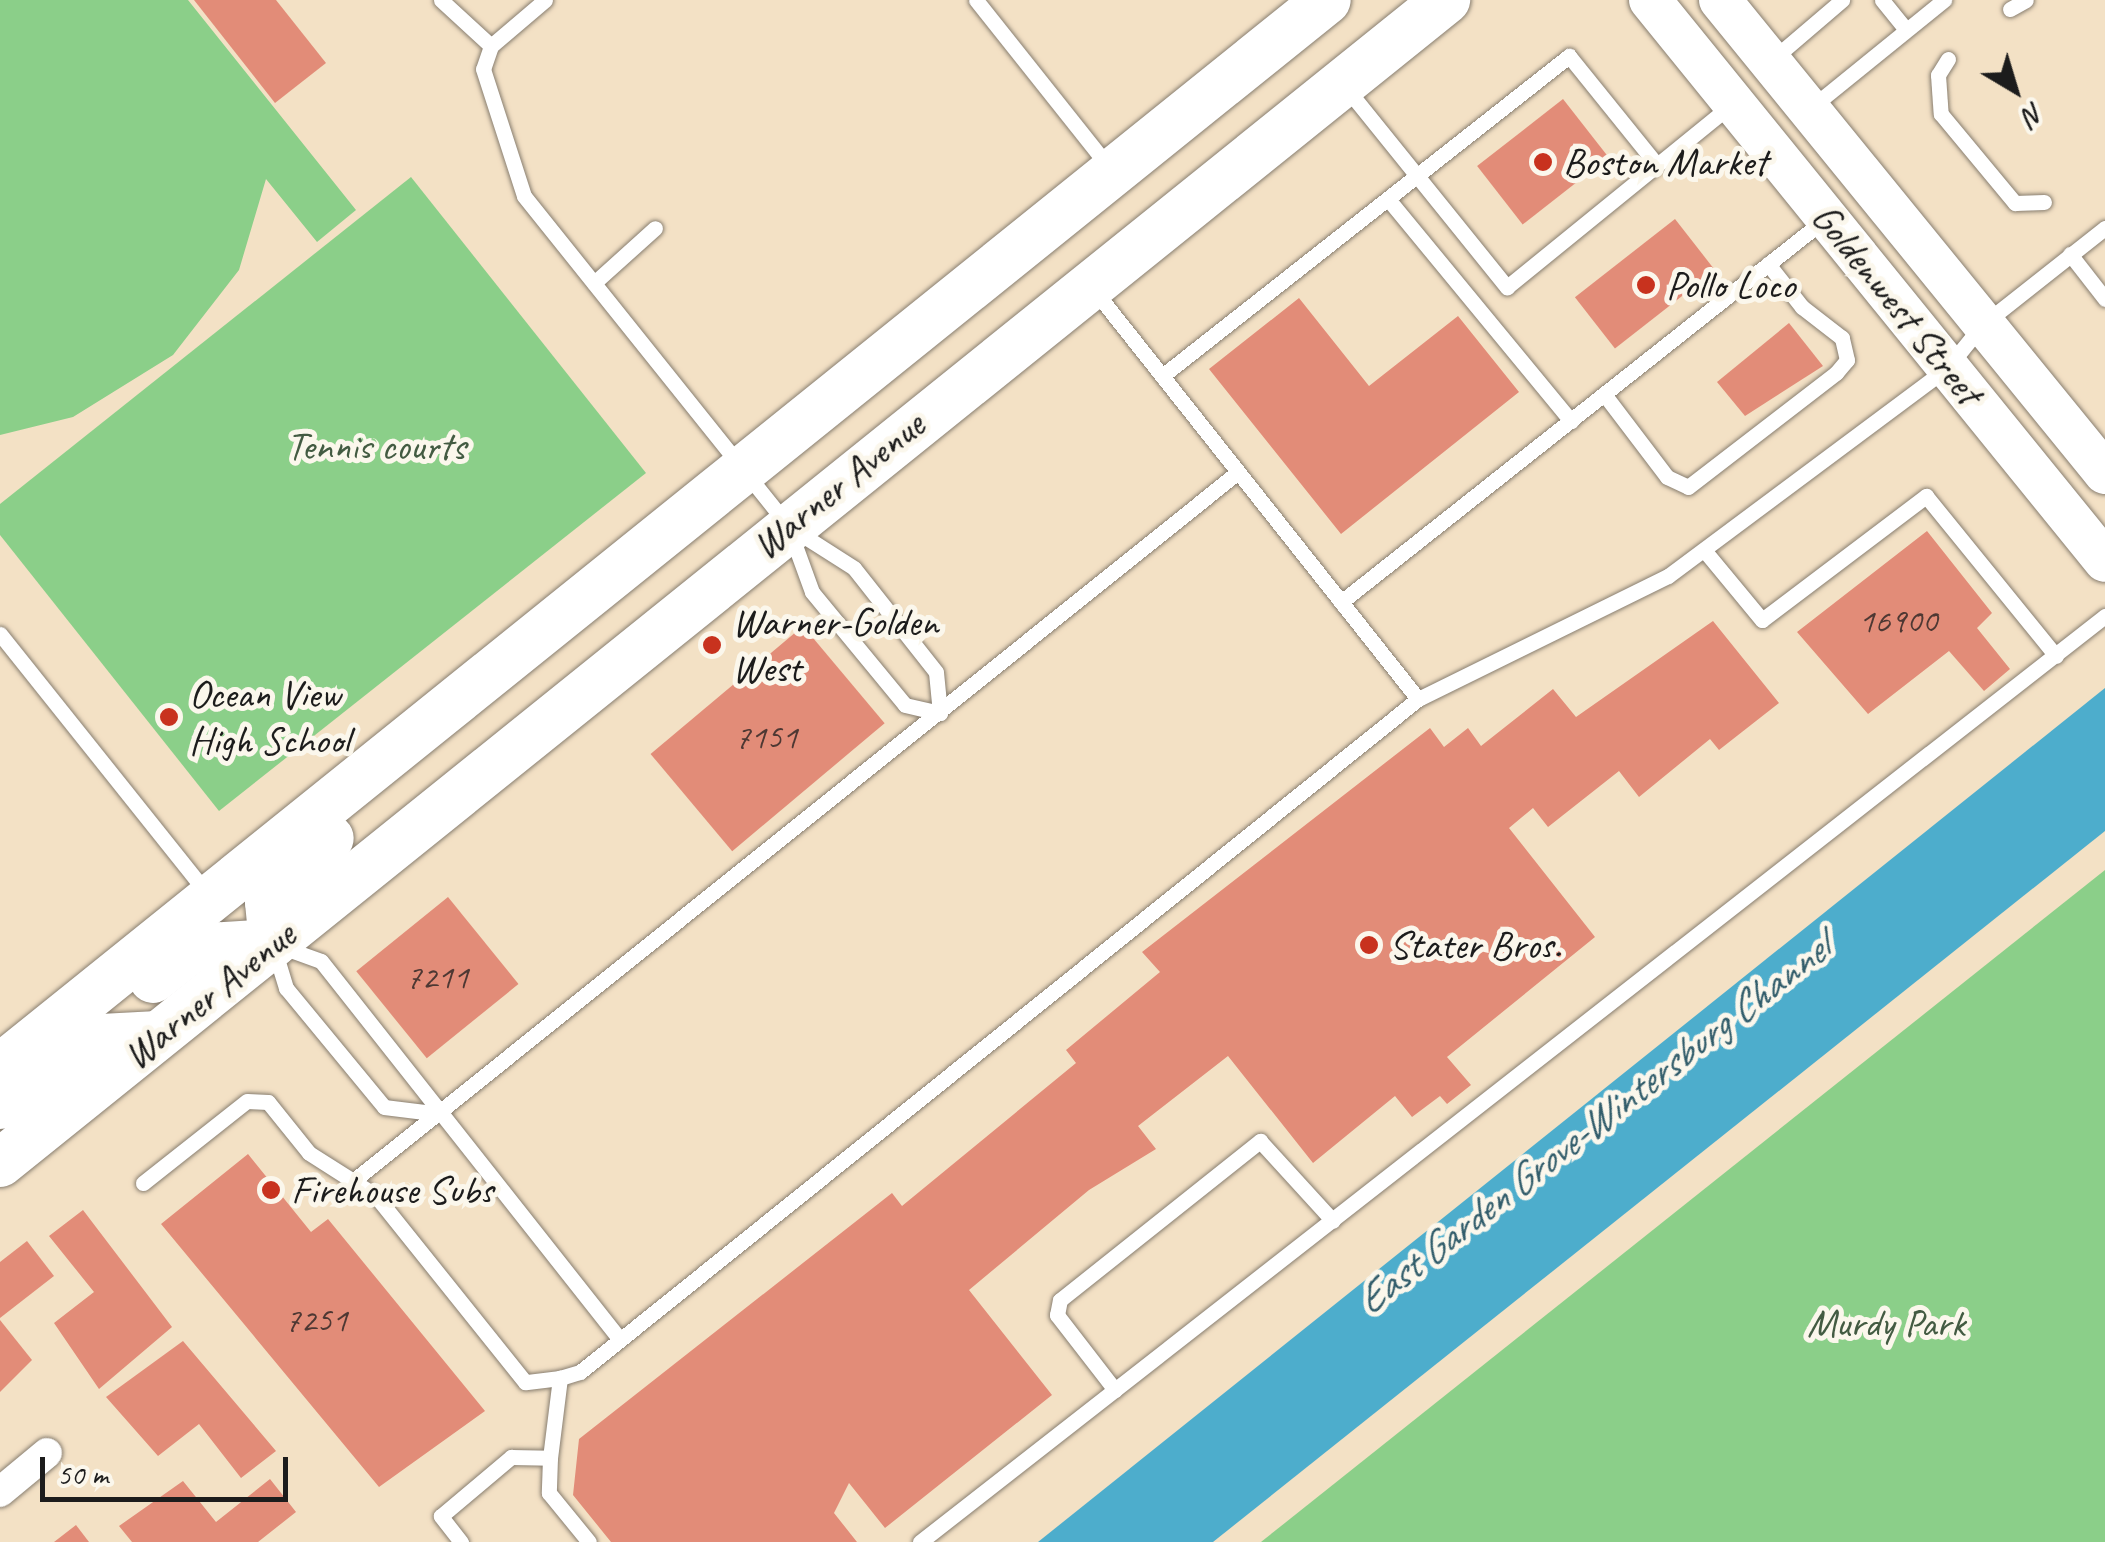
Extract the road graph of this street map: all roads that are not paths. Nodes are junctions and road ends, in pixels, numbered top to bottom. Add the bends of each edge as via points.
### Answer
1 (442, 0) edge
2 (545, 0) edge
3 (976, 0) edge
4 (1327, 0) edge
5 (1446, 0) edge
6 (1650, 0) edge
7 (1720, 0) edge
8 (1842, 0) edge
9 (1882, 0) edge
10 (1944, 0) edge
11 (2026, 0) edge
12 (2010, 9) dead end
13 (1906, 30) junction
14 (491, 46) junction
15 (1948, 59) dead end
16 (1770, 61) junction
17 (1342, 83) junction
18 (1734, 104) junction
19 (1810, 108) junction
20 (1656, 164) junction
21 (1112, 170) junction
22 (1417, 176) junction
23 (1388, 199) junction
24 (2044, 202) dead end
25 (1827, 217) junction
26 (655, 228) dead end
27 (2105, 228) edge
28 (2070, 254) junction
29 (1768, 264) junction
30 (594, 282) junction
31 (1089, 283) junction
32 (2105, 299) edge
33 (1982, 324) junction
34 (1948, 367) junction
35 (1162, 376) junction
36 (1604, 394) junction
37 (1571, 420) junction
38 (742, 468) junction
39 (1238, 472) junction
40 (2105, 473) edge
41 (788, 526) junction
42 (1704, 550) junction
43 (2105, 561) edge
44 (1341, 602) junction
45 (2105, 616) edge
46 (0, 634) edge
47 (2056, 656) junction
48 (1418, 699) junction
49 (940, 713) junction
50 (408, 739) junction
51 (211, 898) junction
52 (272, 943) junction
53 (56, 1023) junction
54 (158, 1035) junction
55 (0, 1068) edge
56 (0, 1105) edge
57 (433, 1114) junction
58 (0, 1163) edge
59 (353, 1181) junction
60 (143, 1184) dead end
61 (1333, 1221) junction
62 (620, 1339) junction
63 (560, 1378) junction
64 (1115, 1390) junction
65 (47, 1453) dead end
66 (550, 1458) junction
67 (0, 1492) edge
68 (461, 1542) edge
69 (589, 1542) edge
70 (920, 1542) edge

1 - 14 lane
2 - 14 lane
3 - 21 lane
4 - 21 main road, Warner Avenue
5 - 17 main road, Warner Avenue
6 - 18 main road, Goldenwest Street
7 - 16 main road, Goldenwest Street
8 - 16 lane
9 - 13 lane
10 - 13 lane
11 - 12 lane
13 - 19 lane
14 - 30 lane via 486,90 524,196
15 - 24 lane via 1938,75 1942,114 2014,203
16 - 19 main road, Goldenwest Street
17 - 22 lane
17 - 31 main road, Warner Avenue
18 - 20 lane
18 - 25 main road, Goldenwest Street
19 - 33 main road, Goldenwest Street
20 - 22 lane via 1569,56
20 - 22 lane via 1506,287
21 - 38 main road, Warner Avenue
22 - 23 lane
23 - 35 lane
23 - 37 lane
25 - 29 lane
25 - 34 main road, Goldenwest Street
26 - 30 lane
27 - 28 lane
28 - 32 lane
28 - 33 lane
29 - 36 lane
29 - 36 lane via 1802,307 1842,338 1847,360 1836,373 1688,487 1666,477
30 - 38 lane
31 - 35 lane
31 - 41 main road, Warner Avenue
33 - 34 lane
33 - 40 main road, Goldenwest Street
34 - 42 lane
34 - 43 main road, Goldenwest Street
35 - 39 lane
36 - 37 lane
37 - 44 lane
38 - 41 lane
38 - 50 main road, Warner Avenue
39 - 44 lane
39 - 49 lane
41 - 49 lane via 854,568 936,672
41 - 49 lane via 812,592 904,705
41 - 52 main road, Warner Avenue
42 - 47 lane via 1762,620 1926,496
42 - 48 lane
44 - 48 lane
45 - 47 lane
46 - 51 lane
47 - 61 lane
48 - 62 lane
49 - 57 lane
50 - 51 main road, Warner Avenue
50 - 52 main road via 379,798 294,866 270,902
51 - 53 main road, Warner Avenue
52 - 53 main road via 192,948 112,1010
52 - 54 main road, Warner Avenue
52 - 57 lane via 321,961 425,1087
52 - 57 lane via 286,988 384,1107
53 - 55 main road, Warner Avenue
54 - 56 main road via 102,1038
54 - 58 main road, Warner Avenue
57 - 59 lane
57 - 62 lane
59 - 60 lane via 309,1154 268,1102 247,1101
59 - 63 lane via 375,1195 524,1382
61 - 64 lane
61 - 64 lane via 1260,1141 1060,1300 1057,1315
62 - 63 lane
63 - 66 lane
64 - 70 lane
65 - 67 street
66 - 68 lane via 510,1457 441,1516
66 - 69 lane via 549,1492

